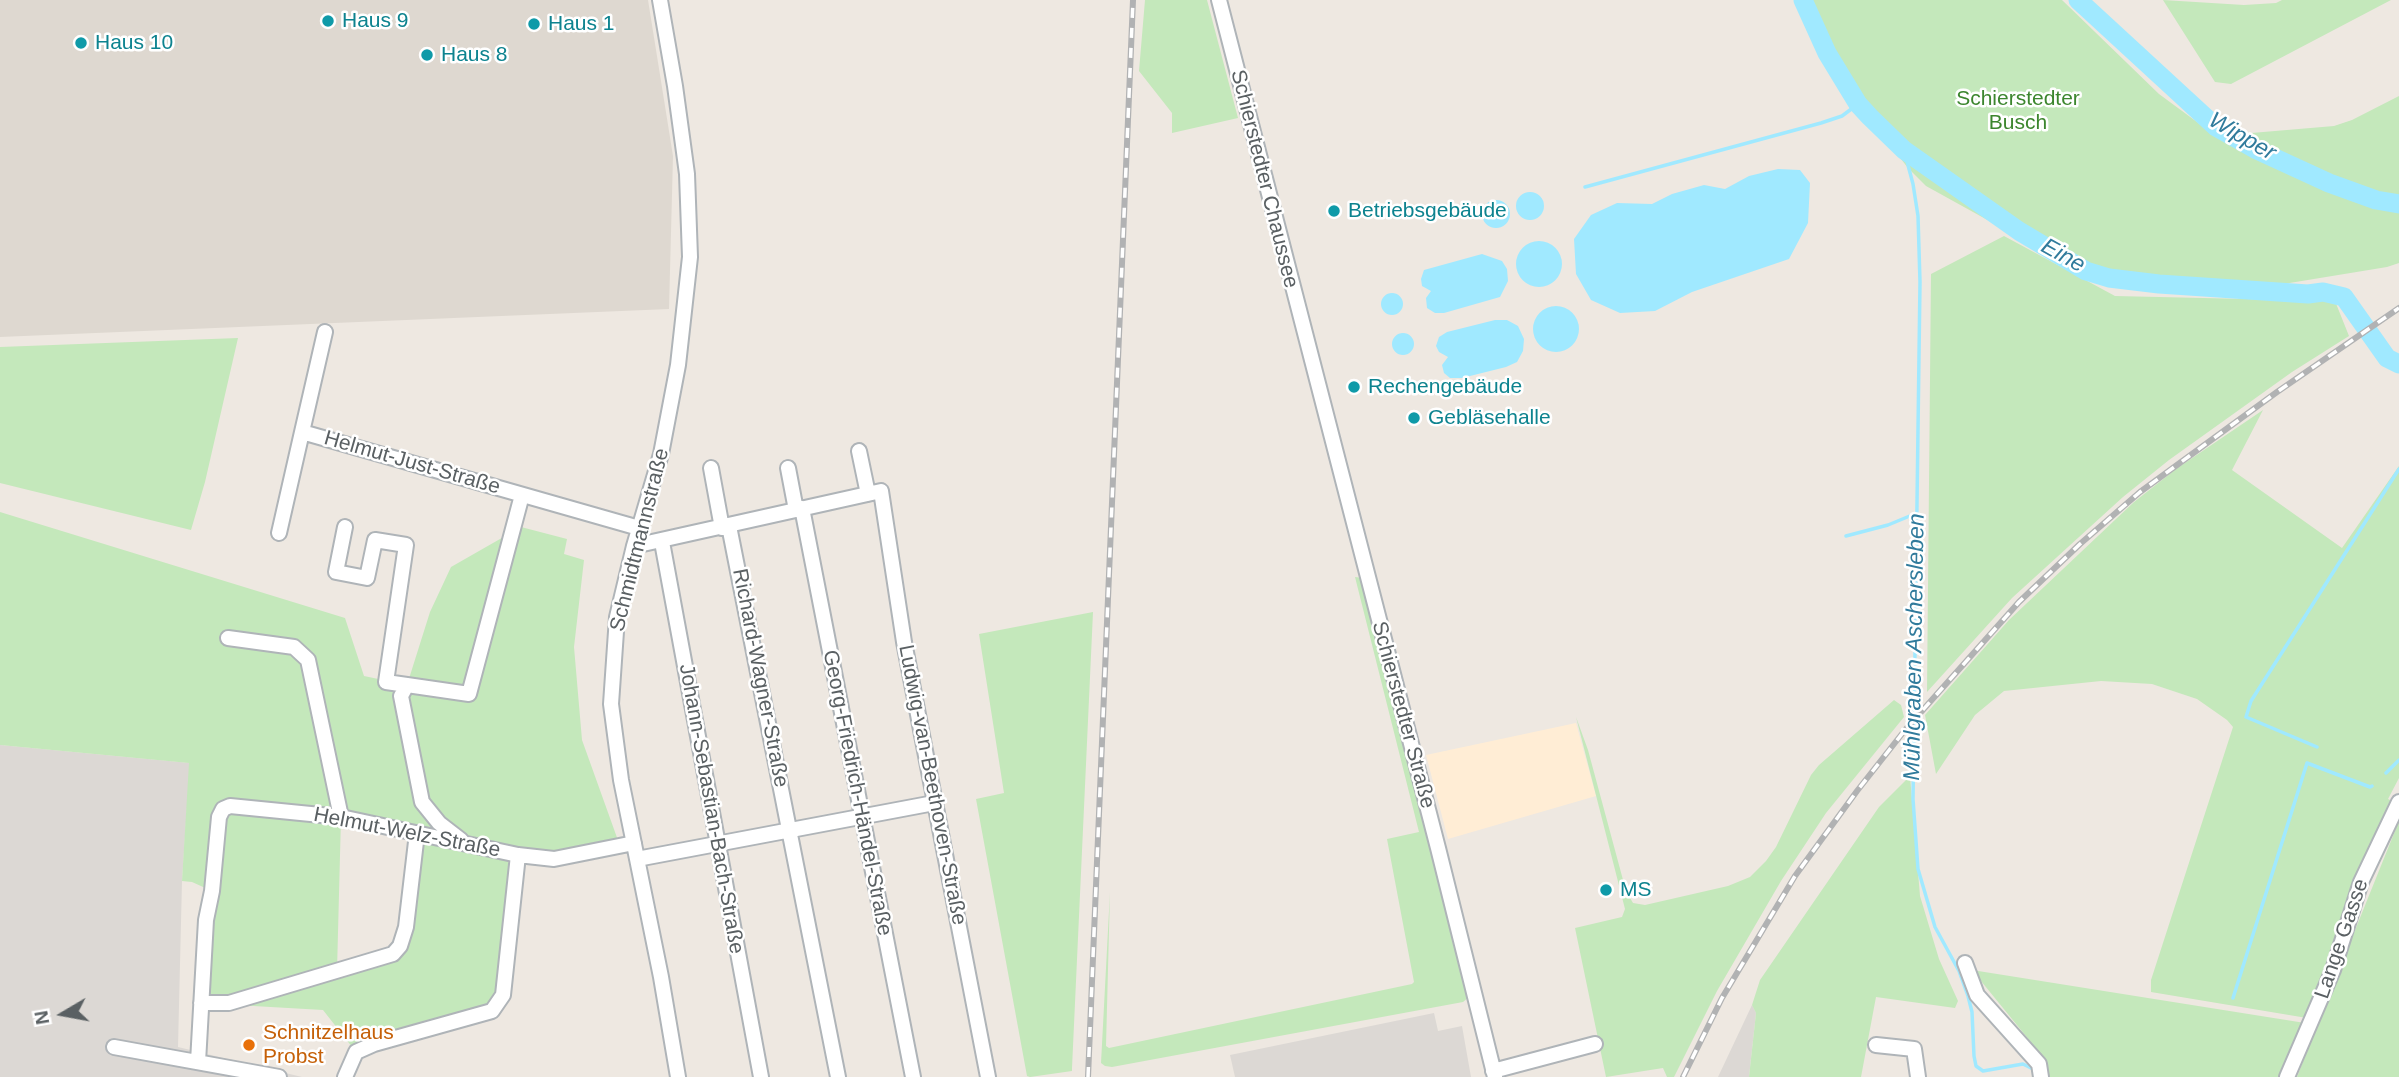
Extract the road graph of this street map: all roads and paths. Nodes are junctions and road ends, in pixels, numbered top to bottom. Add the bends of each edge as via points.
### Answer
1 (660, 0) edge
2 (1219, 0) edge
3 (324, 332) dead end
4 (1310, 359) joint
5 (302, 432) junction
6 (859, 451) dead end
7 (711, 468) dead end
8 (788, 468) dead end
9 (874, 493) junction
10 (522, 495) junction
11 (799, 509) junction
12 (345, 527) dead end
13 (726, 527) junction
14 (639, 528) junction
15 (279, 533) dead end
16 (662, 542) junction
17 (634, 546) junction
18 (228, 638) dead end
19 (407, 685) junction
20 (2399, 802) edge
21 (934, 803) junction
22 (341, 817) junction
23 (861, 817) junction
24 (790, 830) junction
25 (417, 833) junction
26 (634, 843) junction
27 (465, 844) junction
28 (717, 845) junction
29 (518, 855) junction
30 (638, 859) junction
31 (1965, 963) dead end
32 (201, 1003) junction
33 (1595, 1044) dead end
34 (1876, 1045) dead end
35 (114, 1047) dead end
36 (198, 1062) junction
37 (1494, 1074) edge
38 (279, 1077) edge
39 (345, 1077) edge
40 (678, 1077) edge
41 (761, 1077) edge
42 (838, 1077) edge
43 (913, 1077) edge
44 (988, 1077) edge
45 (1918, 1077) edge
46 (2041, 1077) edge
47 (2287, 1077) edge

1 - 14 street, Schmidtmannstraße via 687,174 690,257 678,365 661,454
2 - 4 street, Schierstedter Chaussee
3 - 5 street, Helmut-Just-Straße
4 - 37 street, Schierstedter Straße
5 - 10 street, Helmut-Just-Straße
5 - 15 street, Helmut-Just-Straße
6 - 9 street, Ludwig-van-Beethoven-Straße
7 - 13 street, Richard-Wagner-Straße
8 - 11 street, Georg-Friedrich-Händel-Straße
9 - 11 street
9 - 21 street, Ludwig-van-Beethoven-Straße
10 - 14 street, Helmut-Just-Straße
10 - 19 street, Helmut-Just-Straße via 469,694
11 - 13 street
11 - 23 street, Georg-Friedrich-Händel-Straße
12 - 19 street via 336,572 367,578 374,540 406,545 386,682
13 - 16 street
13 - 24 street, Richard-Wagner-Straße
14 - 17 street, Schmidtmannstraße
16 - 17 street
16 - 28 street, Johann-Sebastian-Bach-Straße
17 - 26 street, Schmidtmannstraße via 617,617 611,704
18 - 22 street via 294,647 308,660
19 - 27 street via 401,696 422,802
20 - 47 street, Lange Gasse via 2361,882 2333,970
21 - 23 street
21 - 44 street, Ludwig-van-Beethoven-Straße
22 - 25 street, Helmut-Welz-Straße
22 - 32 street, Helmut-Welz-Straße via 223,809 206,920
23 - 24 street
23 - 43 street, Georg-Friedrich-Händel-Straße
24 - 28 street
24 - 42 street, Richard-Wagner-Straße
25 - 27 street, Helmut-Welz-Straße
25 - 32 street via 405,928 393,954 229,1003
26 - 29 street, Helmut-Welz-Straße via 554,859
26 - 30 street, Schmidtmannstraße
27 - 29 street, Helmut-Welz-Straße
28 - 30 street
28 - 41 street, Johann-Sebastian-Bach-Straße
29 - 39 street via 503,995 492,1011 356,1052
30 - 40 street, Schmidtmannstraße
31 - 46 street via 1977,995 2039,1064
32 - 36 street, Helmut-Welz-Straße
33 - 37 street, Schierstedter Straße
34 - 45 street via 1914,1049
35 - 36 street
36 - 38 street

